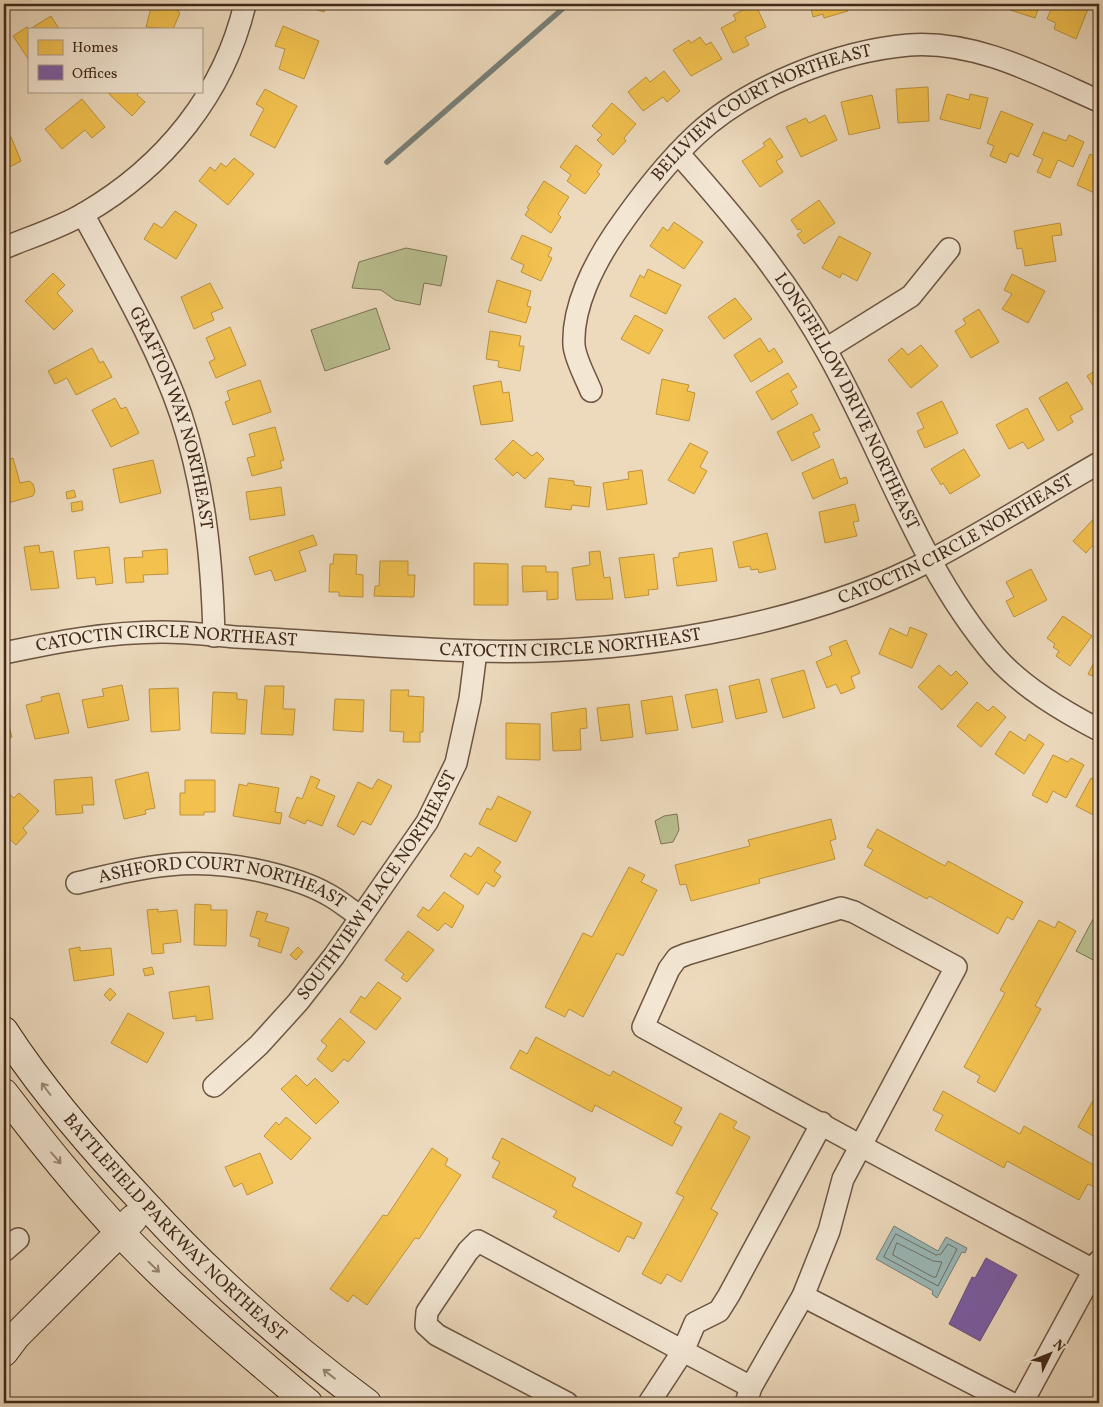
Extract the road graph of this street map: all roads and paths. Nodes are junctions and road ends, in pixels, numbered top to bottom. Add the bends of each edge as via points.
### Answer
1 (245, 4) edge
2 (1099, 101) edge
3 (678, 153) junction
4 (83, 214) junction
5 (4, 248) edge
6 (949, 249) dead end
7 (826, 349) junction
8 (591, 391) dead end
9 (1099, 463) edge
10 (930, 561) junction
11 (214, 636) junction
12 (476, 651) junction
13 (4, 653) edge
14 (1099, 730) edge
15 (77, 883) dead end
16 (361, 917) junction
17 (4, 1031) edge
18 (214, 1086) dead end
19 (4, 1093) edge
20 (822, 1123) junction
21 (860, 1146) junction
22 (146, 1205) junction
23 (120, 1232) junction
24 (1098, 1268) edge
25 (803, 1296) junction
26 (683, 1351) junction
27 (4, 1352) edge
28 (748, 1395) edge
29 (308, 1403) edge
30 (368, 1403) edge
31 (567, 1403) edge
32 (649, 1403) edge
33 (736, 1403) edge
34 (1011, 1403) edge
35 (1022, 1403) edge

1 - 4 street via 222,70 184,130 141,175
2 - 3 street, BELLVIEW COURT NORTHEAST via 1021,66 955,48 909,46 832,61 779,82 721,115
3 - 7 street, LONGFELLOW DRIVE NORTHEAST via 759,248
3 - 8 street, BELLVIEW COURT NORTHEAST via 637,201 601,254 578,310 574,346
4 - 5 street
4 - 11 street, GRAFTON WAY NORTHEAST via 131,303 181,415 202,495 212,564
6 - 7 street via 911,296
7 - 10 street, LONGFELLOW DRIVE NORTHEAST
9 - 10 street, CATOCTIN CIRCLE NORTHEAST
10 - 12 street, CATOCTIN CIRCLE NORTHEAST via 841,598 772,618 680,638 573,650
10 - 14 street, LONGFELLOW DRIVE NORTHEAST via 956,604 996,656 1043,696
11 - 12 street, CATOCTIN CIRCLE NORTHEAST
11 - 13 street, CATOCTIN CIRCLE NORTHEAST via 123,633 83,637
12 - 16 street, SOUTHVIEW PLACE NORTHEAST via 470,699 456,763 428,822
15 - 16 street, ASHFORD COURT NORTHEAST via 167,864 196,862 242,866 287,877 326,893
16 - 18 street, SOUTHVIEW PLACE NORTHEAST via 298,1002 259,1045
22 -> 17 main road, BATTLEFIELD PARKWAY NORTHEAST via 55,1101
19 -> 23 main road, BATTLEFIELD PARKWAY NORTHEAST
20 - 21 street
20 - 21 street via 643,1027 677,958 841,908 956,967
20 - 26 street via 730,1295 719,1310 696,1323
21 - 24 street
21 - 25 street via 843,1179 829,1231
22 - 23 main road
30 -> 22 main road, BATTLEFIELD PARKWAY NORTHEAST via 266,1322
23 - 27 main road
23 -> 29 main road, BATTLEFIELD PARKWAY NORTHEAST via 218,1327
24 - 35 street
25 - 28 street
25 - 34 street
26 - 28 street
26 - 31 street via 478,1241 427,1312 426,1324 437,1335
26 - 32 street
28 - 33 street

